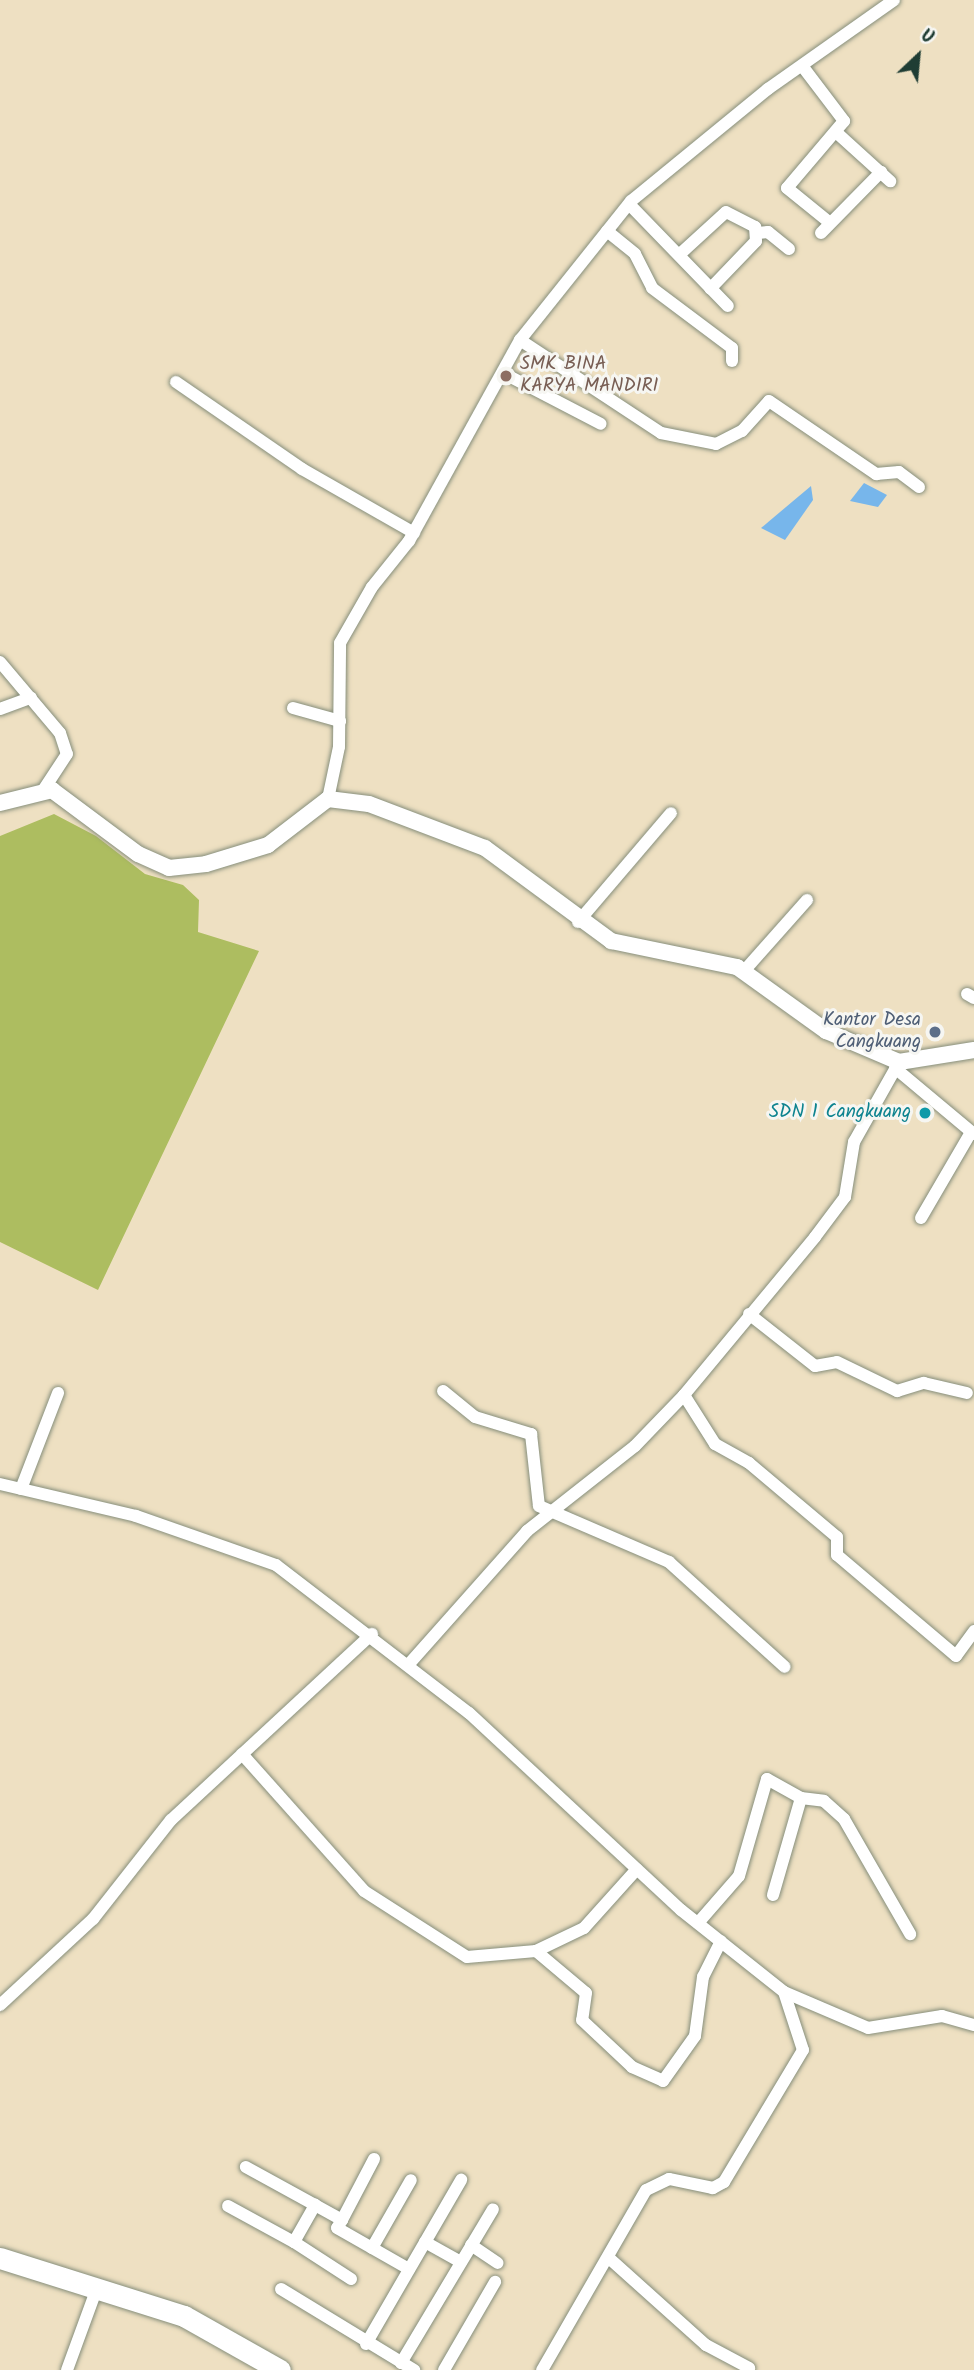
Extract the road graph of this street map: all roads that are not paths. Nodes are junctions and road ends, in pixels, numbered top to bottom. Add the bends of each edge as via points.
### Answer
1 (894, 0) edge
2 (803, 67) junction
3 (837, 133) junction
4 (629, 204) junction
5 (607, 231) junction
6 (758, 233) junction
7 (789, 249) dead end
8 (680, 254) junction
9 (710, 289) junction
10 (728, 306) dead end
11 (520, 340) junction
12 (732, 360) dead end
13 (503, 373) junction
14 (176, 382) dead end
15 (601, 424) dead end
16 (919, 487) dead end
17 (414, 533) junction
18 (0, 662) edge
19 (31, 698) junction
20 (293, 708) dead end
21 (0, 709) edge
22 (340, 721) junction
23 (44, 789) junction
24 (328, 799) junction
25 (0, 803) edge
26 (671, 813) dead end
27 (807, 900) dead end
28 (578, 922) junction
29 (744, 971) junction
30 (974, 1050) edge
31 (897, 1065) junction
32 (972, 1133) edge
33 (921, 1218) dead end
34 (749, 1314) junction
35 (443, 1391) dead end
36 (58, 1393) dead end
37 (967, 1394) dead end
38 (684, 1395) junction
39 (0, 1484) edge
40 (21, 1489) junction
41 (552, 1513) junction
42 (974, 1631) edge
43 (372, 1634) junction
44 (409, 1664) junction
45 (785, 1667) dead end
46 (242, 1754) junction
47 (801, 1798) junction
48 (637, 1869) junction
49 (773, 1895) dead end
50 (698, 1923) junction
51 (910, 1934) dead end
52 (721, 1941) junction
53 (536, 1951) junction
54 (784, 1992) junction
55 (0, 2005) edge
56 (974, 2025) edge
57 (374, 2159) dead end
58 (246, 2167) dead end
59 (411, 2180) dead end
60 (461, 2180) dead end
61 (314, 2205) junction
62 (228, 2206) dead end
63 (493, 2209) dead end
64 (342, 2220) junction
65 (294, 2242) junction
66 (425, 2242) junction
67 (471, 2245) junction
68 (372, 2248) junction
69 (0, 2258) edge
70 (610, 2259) junction
71 (461, 2262) junction
72 (498, 2263) dead end
73 (409, 2269) junction
74 (351, 2279) dead end
75 (495, 2282) dead end
76 (97, 2288) junction
77 (281, 2289) dead end
78 (366, 2344) junction
79 (401, 2363) junction
80 (749, 2368) edge
81 (67, 2370) edge
82 (280, 2370) edge
83 (414, 2370) edge
84 (444, 2370) edge
85 (542, 2370) edge

1 - 2 street
2 - 3 street via 842,111
2 - 4 street via 717,129
3 - 3 street via 788,188 825,228 886,176
4 - 5 street
4 - 8 street
5 - 11 street
5 - 12 street via 635,254 652,288 732,348
6 - 7 street via 768,232
6 - 8 street via 726,212
6 - 9 street
8 - 9 street
9 - 10 street
11 - 13 street
11 - 16 street via 661,433 716,444 742,431 769,401 876,474 899,472
13 - 15 street
13 - 17 street
14 - 17 street via 302,469
17 - 22 street via 340,643
18 - 19 street
19 - 21 street
19 - 23 street via 68,754
20 - 22 street
22 - 24 street
23 - 24 street via 60,794 138,854 169,868 206,864 268,845
23 - 25 street
24 - 28 street via 369,804 485,848
26 - 28 street
27 - 29 street
28 - 29 street via 651,954
29 - 31 street via 826,1031
30 - 31 street
31 - 32 street
31 - 34 street via 854,1142 845,1197
32 - 33 street
34 - 37 street via 815,1366 837,1362 897,1391 924,1383
34 - 38 street
35 - 41 street via 475,1418 531,1434 533,1496
36 - 40 street
38 - 41 street via 635,1446
38 - 42 street via 715,1444 749,1463 837,1537 837,1555 956,1656
39 - 40 street
40 - 43 street via 240,1548
41 - 44 street via 485,1573
41 - 45 street via 669,1562
43 - 44 street
43 - 46 street
44 - 48 street via 543,1777
46 - 53 street via 329,1857 403,1921 467,1957
46 - 55 street via 171,1820 93,1919
47 - 49 street
47 - 50 street via 772,1780 763,1782 738,1876
47 - 51 street via 824,1801 850,1826
48 - 50 street
48 - 53 street via 584,1928
50 - 52 street
52 - 53 street via 703,1977 695,2036 663,2081 632,2067 582,2020 586,1993
52 - 54 street
54 - 56 street via 868,2028 942,2016
54 - 70 street via 803,2050 724,2182 713,2188 668,2179 653,2183
57 - 64 street
58 - 61 street
59 - 68 street
60 - 66 street
61 - 64 street
61 - 65 street
62 - 65 street
63 - 67 street
64 - 68 street via 337,2228
65 - 74 street
66 - 71 street
66 - 73 street
67 - 71 street
67 - 72 street
68 - 73 street
69 - 76 main road
70 - 80 street via 706,2345
70 - 85 street
71 - 79 street
73 - 78 street
75 - 84 street
76 - 81 street
76 - 82 main road via 184,2316
77 - 78 street
78 - 79 street
79 - 83 street

